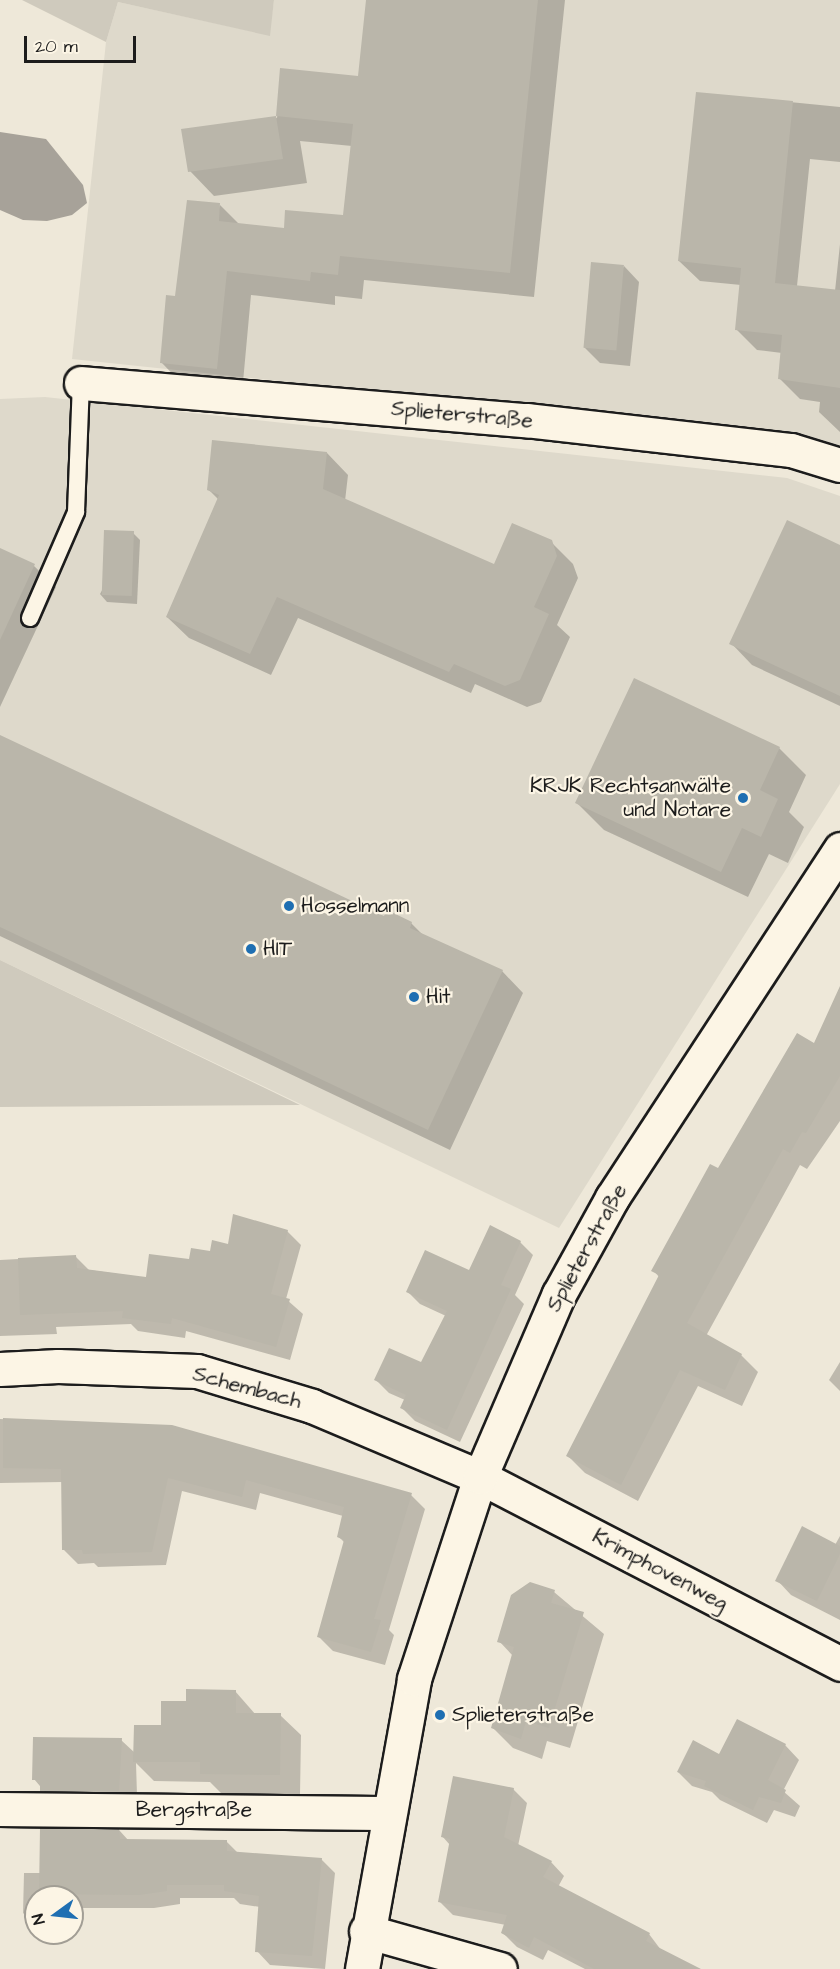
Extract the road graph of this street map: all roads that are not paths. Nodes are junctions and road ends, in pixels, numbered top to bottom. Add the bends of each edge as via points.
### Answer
1 (81, 383) joint
2 (840, 465) edge
3 (30, 618) dead end
4 (840, 849) edge
5 (0, 1369) edge
6 (480, 1477) junction
7 (840, 1664) edge
8 (0, 1809) edge
9 (387, 1813) junction
10 (366, 1931) junction
11 (362, 1969) edge
12 (500, 1969) edge

1 - 2 street, Splieterstraße via 526,420 791,450
1 - 3 lane via 76,512
4 - 6 street, Splieterstraße via 612,1198 559,1294
5 - 6 street, Schembach via 58,1366 197,1371 312,1406
6 - 7 street, Krimphovenweg
6 - 9 street, Splieterstraße via 414,1679
8 - 9 street, Bergstraße
9 - 10 street, Splieterstraße
10 - 11 street, Splieterstraße
10 - 12 street

